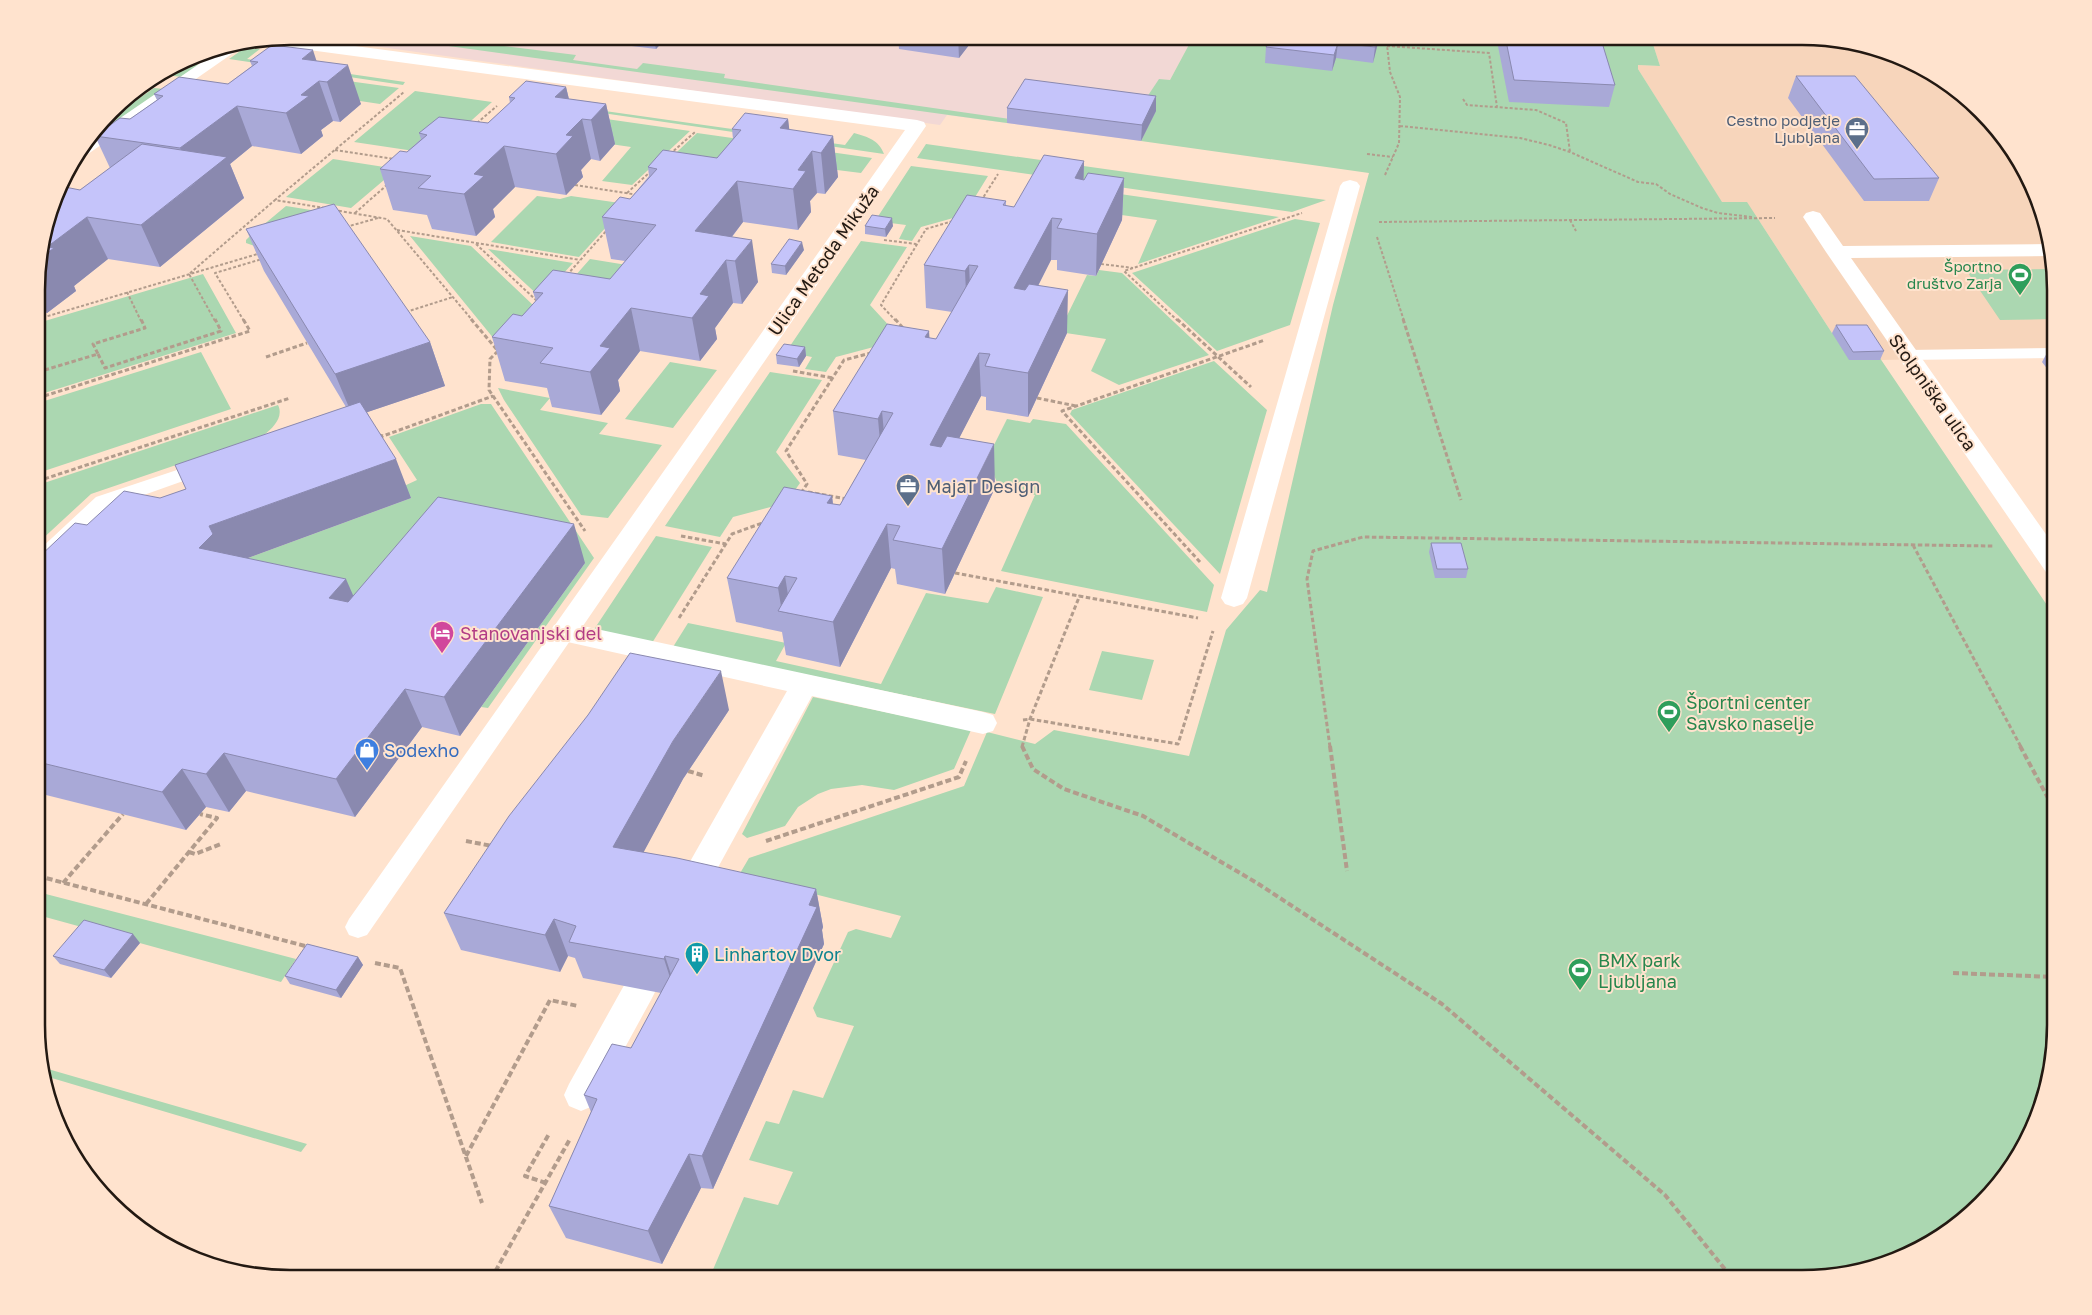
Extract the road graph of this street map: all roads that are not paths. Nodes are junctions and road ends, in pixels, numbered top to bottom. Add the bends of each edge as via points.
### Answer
1 (310, 45) edge
2 (221, 55) edge
3 (94, 143) edge
4 (1348, 193) road end
5 (1813, 217) road end
6 (2044, 250) edge
7 (1836, 252) junction
8 (2047, 353) edge
9 (1907, 355) junction
10 (227, 460) edge
11 (2047, 555) edge
12 (45, 556) edge
13 (1234, 598) road end
14 (564, 632) junction
15 (804, 685) junction
16 (983, 723) road end
17 (687, 895) edge
18 (358, 927) dead end
19 (632, 1003) edge
20 (582, 1095) edge

1 - 14 street, Ulica Metoda Mikuža via 917,126
2 - 3 lane
4 - 13 street
5 - 7 street, Stolpniška ulica
6 - 7 street
7 - 9 street, Stolpniška ulica
8 - 9 lane
9 - 11 street, Stolpniška ulica
10 - 12 lane via 103,502
14 - 15 street
14 - 18 lane, Ulica Metoda Mikuža
15 - 16 street
15 - 17 street
19 - 20 street

